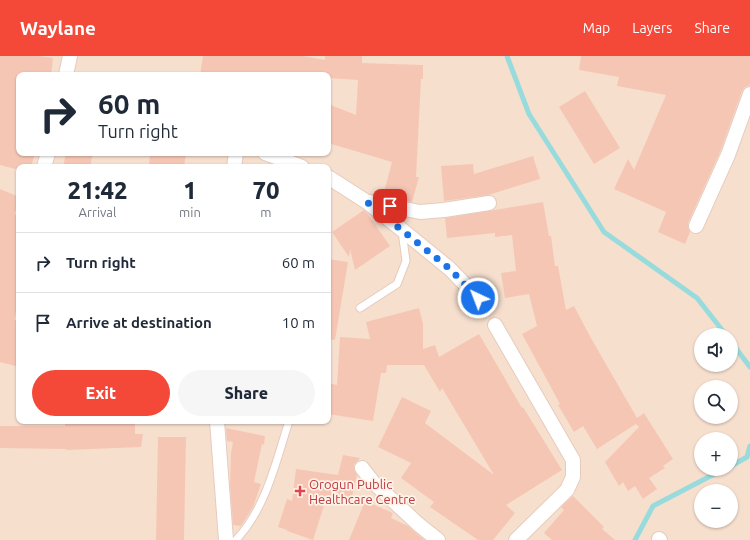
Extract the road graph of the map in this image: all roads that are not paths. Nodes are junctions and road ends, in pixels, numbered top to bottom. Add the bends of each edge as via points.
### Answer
1 (70, 56) edge
2 (67, 72) edge
3 (750, 94) edge
4 (273, 156) edge
5 (294, 164) edge
6 (331, 179) edge
7 (367, 202) junction
8 (489, 203) dead end
9 (696, 226) dead end
10 (401, 229) junction
11 (478, 298) dead end
12 (360, 308) dead end
13 (495, 325) dead end
14 (217, 424) edge
15 (288, 424) edge
16 (362, 468) dead end
17 (226, 540) edge
18 (236, 540) edge
19 (438, 540) edge
20 (516, 540) edge

1 - 2 street
3 - 9 street via 728,155
4 - 5 street
6 - 7 street
7 - 8 street via 420,212
7 - 10 street
10 - 11 street via 450,269
10 - 12 lane via 406,261 397,284
13 - 20 street via 573,460 572,477 567,490
14 - 17 street
15 - 18 lane via 257,511 246,530
16 - 19 street via 373,482

